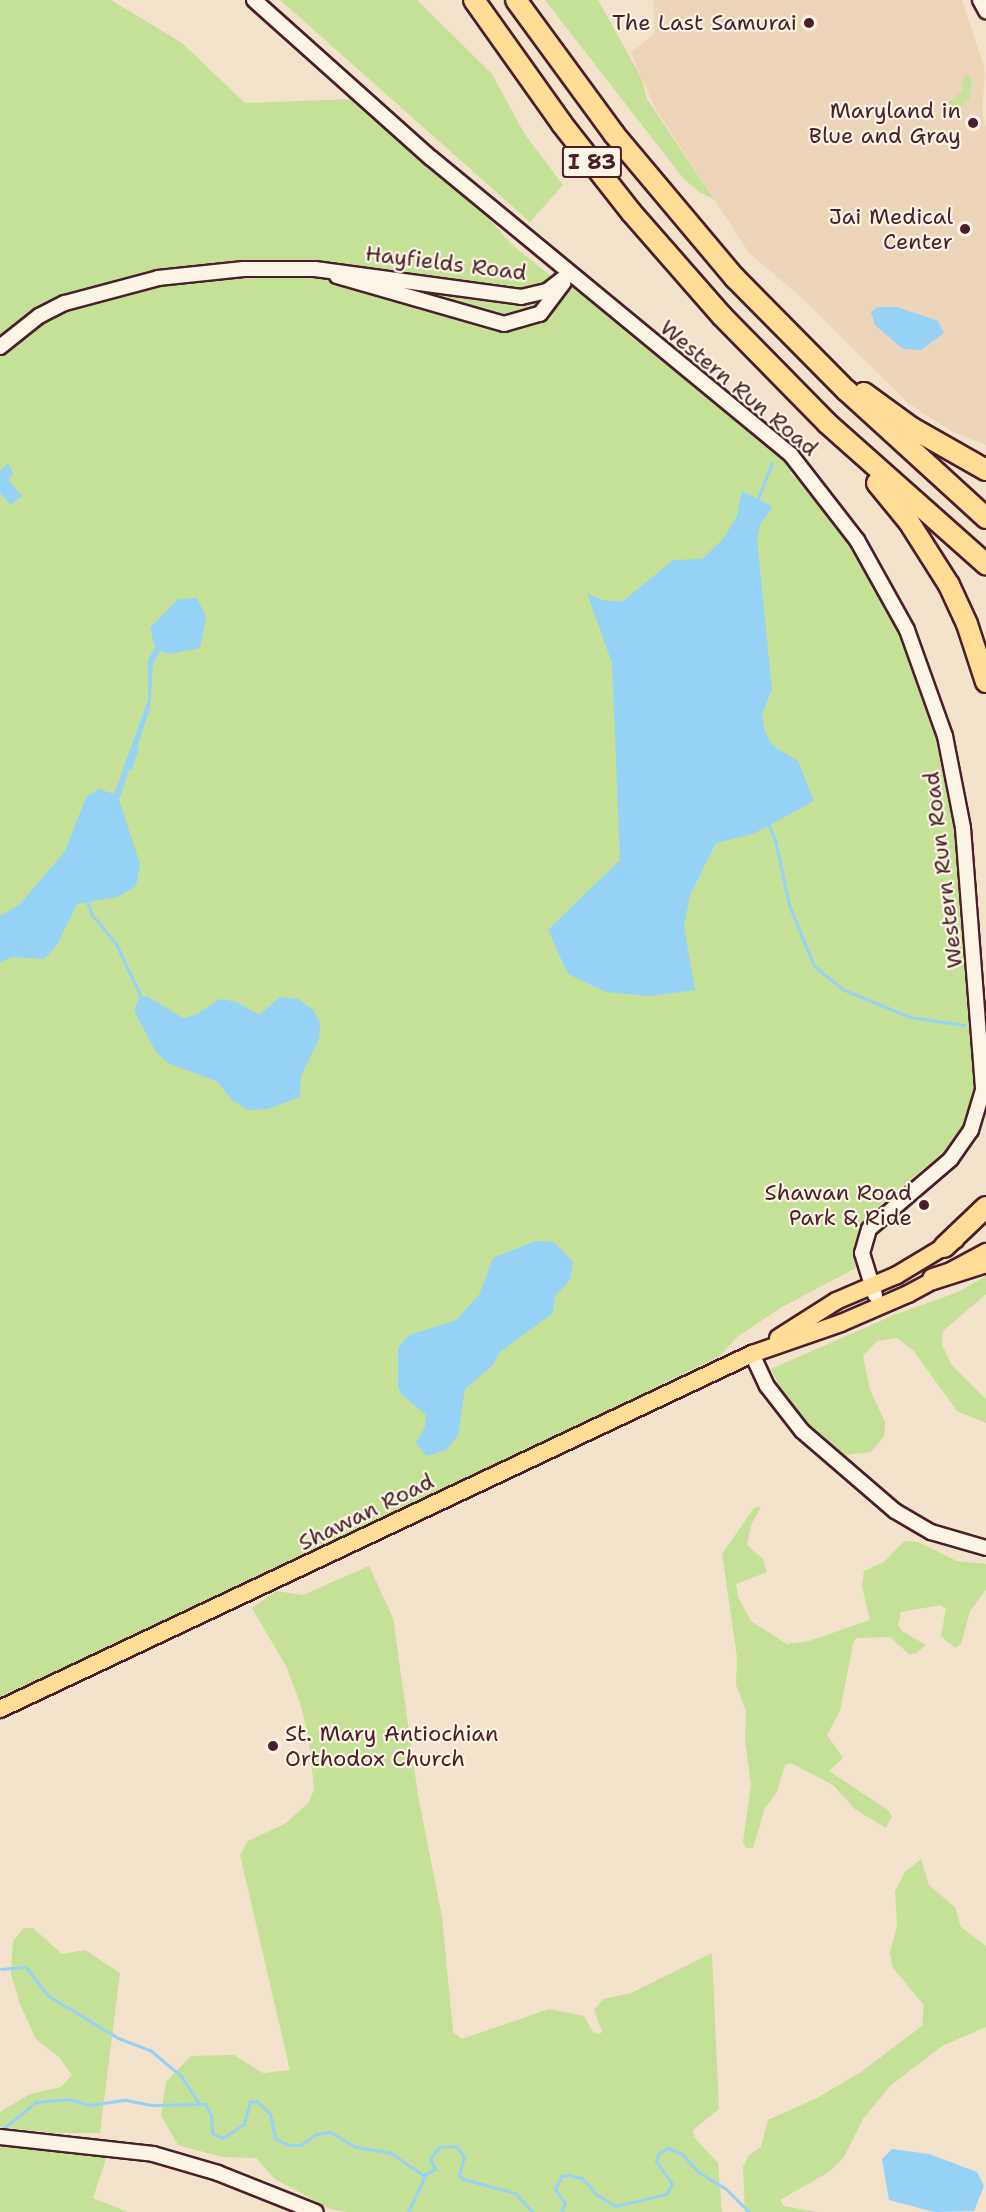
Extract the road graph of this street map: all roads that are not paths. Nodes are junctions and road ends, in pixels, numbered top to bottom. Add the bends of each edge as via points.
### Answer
1 (254, 0) edge
2 (474, 0) edge
3 (516, 0) edge
4 (980, 0) edge
5 (986, 11) edge
6 (315, 269) junction
7 (569, 274) junction
8 (0, 347) edge
9 (810, 356) junction
10 (827, 423) junction
11 (986, 470) edge
12 (986, 518) edge
13 (986, 564) edge
14 (986, 682) edge
15 (986, 1207) edge
16 (986, 1217) edge
17 (944, 1247) junction
18 (986, 1252) edge
19 (986, 1262) edge
20 (933, 1279) junction
21 (874, 1290) junction
22 (822, 1330) junction
23 (752, 1354) junction
24 (986, 1548) edge
25 (0, 1708) edge
26 (3, 2137) edge
27 (316, 2212) edge

1 - 7 street, Western Run Road via 431,158
2 - 10 highway, I 83 via 543,99 631,212 722,316
3 - 9 highway, I 83 via 656,187
4 - 5 street
6 - 7 street, Hayfields Road via 521,297 547,291
6 - 7 street, Hayfields Road via 504,324 540,314
6 - 8 street, Hayfields Road via 224,271 105,290 39,316
7 - 21 street, Western Run Road via 760,428 816,483 897,609 918,655 945,736 963,828 983,1090 971,1130 951,1159 869,1229 862,1253
9 - 11 highway via 821,355 852,384 912,428
9 - 12 highway, I 83
10 - 13 highway, I 83
10 - 14 highway via 929,550 967,624
15 - 17 highway
16 - 17 main road, Shawan Road
17 - 21 main road, Shawan Road
18 - 20 main road, Shawan Road
19 - 20 highway
20 - 21 main road, Shawan Road
20 - 22 main road, Shawan Road via 908,1294
21 - 22 main road, Shawan Road
21 - 23 main road, Shawan Road via 836,1302
22 - 23 main road, Shawan Road
23 - 24 street via 777,1401 802,1431 887,1504 931,1532
23 - 25 main road, Shawan Road
26 - 27 street via 153,2154 218,2173

